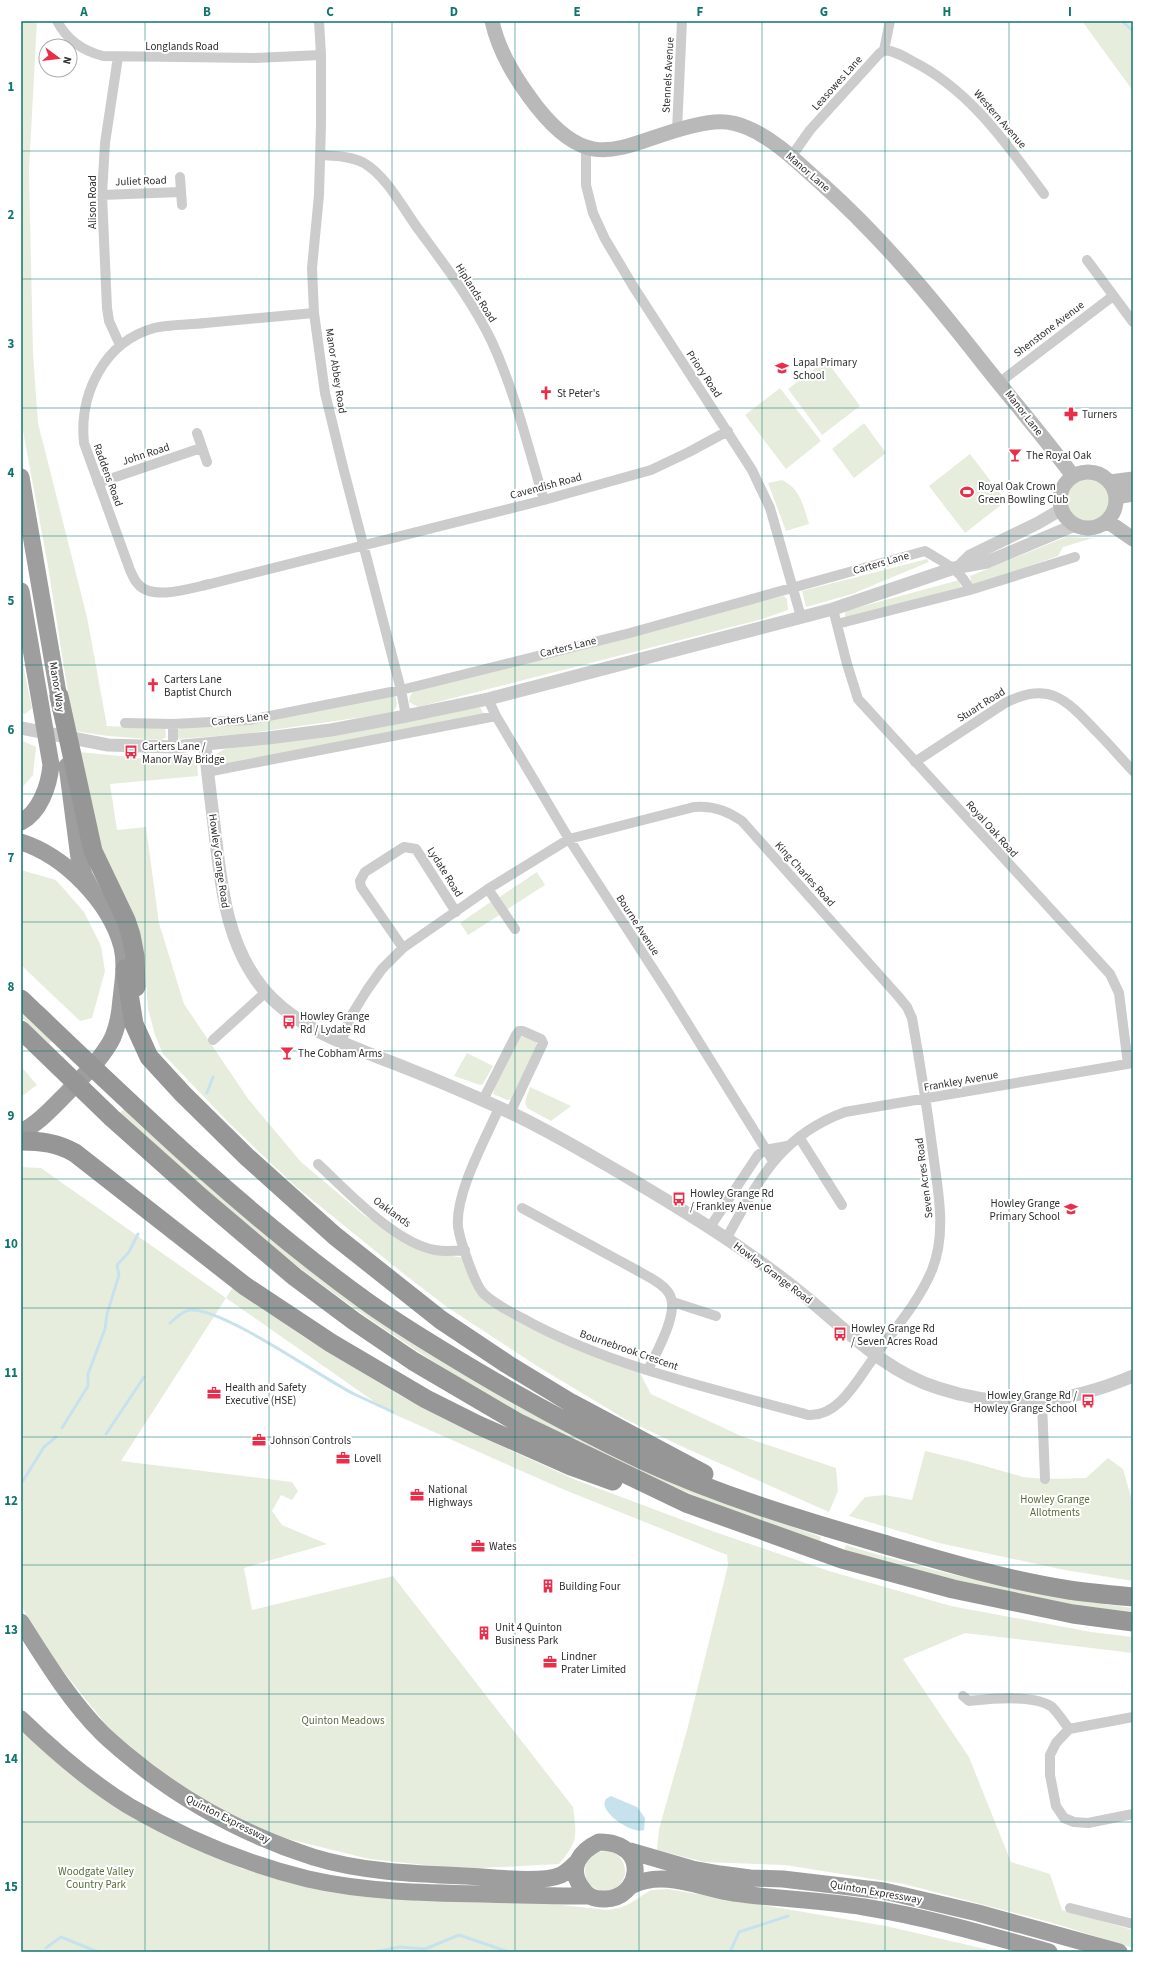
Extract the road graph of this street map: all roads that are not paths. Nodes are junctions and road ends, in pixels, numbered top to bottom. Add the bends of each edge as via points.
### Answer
1 (57, 21) edge
2 (319, 21) edge
3 (492, 21) edge
4 (682, 21) edge
5 (890, 21) edge
6 (884, 50) junction
7 (322, 55) junction
8 (118, 57) junction
9 (677, 130) junction
10 (586, 147) junction
11 (320, 155) junction
12 (791, 157) junction
13 (180, 177) dead end
14 (180, 192) junction
15 (1044, 194) dead end
16 (102, 195) junction
17 (182, 206) dead end
18 (1087, 260) dead end
19 (1114, 296) junction
20 (314, 313) junction
21 (1133, 322) edge
22 (120, 345) junction
23 (1000, 382) junction
24 (728, 431) junction
25 (197, 433) dead end
26 (201, 448) junction
27 (206, 462) dead end
28 (1073, 476) junction
29 (21, 477) edge
30 (1133, 479) edge
31 (1110, 482) junction
32 (98, 483) junction
33 (1133, 494) edge
34 (1116, 497) junction
35 (544, 500) junction
36 (1062, 509) junction
37 (1107, 521) junction
38 (1075, 525) junction
39 (1133, 539) edge
40 (364, 545) junction
41 (1070, 555) dead end
42 (956, 568) junction
43 (793, 588) junction
44 (970, 590) junction
45 (21, 591) edge
46 (833, 609) junction
47 (801, 617) junction
48 (837, 624) junction
49 (401, 690) junction
50 (59, 696) junction
51 (488, 699) junction
52 (406, 716) junction
53 (496, 716) junction
54 (125, 722) dead end
55 (173, 724) junction
56 (25, 729) edge
57 (205, 744) junction
58 (174, 747) junction
59 (915, 762) junction
60 (1133, 771) edge
61 (207, 772) junction
62 (21, 822) edge
63 (569, 839) junction
64 (21, 842) edge
65 (488, 889) junction
66 (95, 896) junction
67 (456, 912) junction
68 (515, 930) dead end
69 (403, 948) junction
70 (124, 969) junction
71 (266, 992) junction
72 (21, 999) edge
73 (21, 1030) edge
74 (140, 1036) junction
75 (213, 1040) dead end
76 (341, 1042) junction
77 (1130, 1063) edge
78 (926, 1099) junction
79 (483, 1100) junction
80 (504, 1110) junction
81 (21, 1132) edge
82 (799, 1137) junction
83 (21, 1141) edge
84 (787, 1146) junction
85 (765, 1150) junction
86 (773, 1161) junction
87 (318, 1164) dead end
88 (842, 1205) dead end
89 (522, 1208) dead end
90 (710, 1227) junction
91 (726, 1238) junction
92 (465, 1250) junction
93 (673, 1302) junction
94 (716, 1316) dead end
95 (875, 1356) junction
96 (648, 1370) junction
97 (1133, 1377) edge
98 (1042, 1402) junction
99 (1046, 1479) dead end
100 (686, 1503) junction
101 (767, 1508) junction
102 (1133, 1597) edge
103 (21, 1622) edge
104 (1133, 1622) edge
105 (963, 1696) dead end
106 (1133, 1717) edge
107 (21, 1719) edge
108 (1069, 1729) junction
109 (1133, 1814) edge
110 (630, 1851) junction
111 (576, 1863) junction
112 (631, 1886) junction
113 (588, 1896) junction
114 (1070, 1908) dead end
115 (1133, 1924) edge
116 (1049, 1952) edge
117 (1119, 1952) edge

1 - 8 street, Longlands Road via 66,34 84,50
2 - 7 street, Manor Abbey Road
3 - 10 main road, Manor Lane via 501,49 533,101 559,131
4 - 9 street, Stennels Avenue
5 - 6 street
6 - 12 street, Leasowes Lane via 810,130
6 - 15 street, Western Avenue via 923,66 964,95 1015,154
7 - 8 street, Longlands Road via 255,58
7 - 11 street, Manor Abbey Road
8 - 16 street, Alison Road via 105,143
9 - 10 main road, Manor Lane via 623,148 601,150
9 - 12 main road, Manor Lane via 709,122 734,122 758,133
10 - 24 street, Priory Road via 586,184 593,213 668,342
11 - 20 street, Manor Abbey Road via 312,268
11 - 35 street, Hiplands Road via 343,156 371,168 387,184 456,282 492,342 508,382
12 - 23 main road, Manor Lane via 892,252
13 - 14 street, Juliet Road
14 - 16 street, Juliet Road
14 - 17 street, Juliet Road
16 - 22 street, Alison Road via 107,308 109,321
18 - 19 street
19 - 21 street
19 - 23 street, Shenstone Avenue
20 - 22 street, Raddens Road via 154,328
20 - 40 street, Manor Abbey Road via 325,393
22 - 32 street, Raddens Road via 106,358 90,390 82,430
23 - 28 main road, Manor Lane
24 - 35 street, Cavendish Road via 651,470
24 - 43 street, Priory Road via 752,470 770,508
25 - 26 street
26 - 27 street
26 - 32 street, John Road
28 - 31 main road via 1093,472
28 - 36 main road via 1062,491
29 - 50 highway, Manor Way
30 - 31 main road
31 - 34 main road
32 - 40 street, Raddens Road via 130,570 138,584 147,591 172,593
33 - 34 main road
34 - 37 main road via 1115,508
35 - 40 street, Cavendish Road
36 - 38 main road
36 - 42 street, Carters Lane via 970,556
37 - 38 main road via 1092,528
37 - 39 main road
38 - 42 street, Carters Lane via 987,562
40 - 49 street, Manor Abbey Road
41 - 44 street
42 - 43 street, Carters Lane via 925,551
42 - 44 street
42 - 46 street, Carters Lane
43 - 47 street, Priory Road
43 - 49 street, Carters Lane via 630,633
44 - 48 street
45 - 62 highway, Manor Way via 51,765 50,777 43,795 36,808
46 - 47 street, Carters Lane
46 - 48 street, Royal Oak Road
47 - 51 street, Carters Lane
48 - 59 street, Royal Oak Road via 858,699
49 - 52 street, Manor Abbey Road
49 - 55 street, Carters Lane via 249,720
50 - 66 highway, Manor Way via 79,858
50 - 74 highway via 93,851 131,935 135,956
51 - 52 street, Carters Lane
51 - 53 street, Bourne Avenue
52 - 57 street, Carters Lane via 331,730
53 - 61 street
53 - 63 street, Bourne Avenue
54 - 55 street, Carters Lane
55 - 58 street
56 - 58 street, Carters Lane via 108,745
57 - 58 street, Carters Lane
57 - 61 street, Howley Grange Road
59 - 60 street, Stuart Road via 1017,696 1036,692 1057,696 1074,707
59 - 77 street, Royal Oak Road via 1110,974 1119,993
61 - 71 street, Howley Grange Road via 222,895 228,922 243,959
63 - 65 street, Lydate Road
63 - 78 street, King Charles Road via 694,807 717,808 737,818 907,1007 912,1018
63 - 85 street, Bourne Avenue via 668,992
64 - 66 highway via 35,846 58,860
65 - 67 street, Lydate Road
65 - 68 street
66 - 70 highway via 116,930 122,948
67 - 69 street, Lydate Road
67 - 69 street, Lydate Road via 416,849 404,847 365,872 360,881 361,887
69 - 76 street, Lydate Road via 382,969 367,990 351,1016
70 - 74 highway via 131,1014
70 - 81 highway via 117,1026 106,1049 50,1109
71 - 75 street
71 - 76 street, Howley Grange Road via 302,1022
72 - 101 highway via 216,1183 368,1303 532,1405 642,1460
73 - 100 highway via 112,1118 202,1199 295,1277 387,1343 517,1422
74 - 101 highway via 150,1057 163,1072 247,1157 335,1236 441,1320 571,1403
76 - 79 street, Howley Grange Road
77 - 78 street, Frankley Avenue
78 - 82 street, Frankley Avenue via 844,1112 828,1118
78 - 95 street, Seven Acres Road via 941,1219 939,1243 923,1288
79 - 80 street, Howley Grange Road
79 - 80 street via 519,1031 541,1039 543,1043
80 - 90 street, Howley Grange Road via 592,1157
80 - 92 street, Bournebrook Crescent via 466,1185 459,1205 458,1226
82 - 84 street, Frankley Avenue
82 - 88 street
83 - 100 highway via 52,1143 75,1153 245,1286 331,1343 426,1399 571,1466
84 - 85 street, Frankley Avenue
84 - 86 street, Frankley Avenue
85 - 86 street, Bourne Avenue
85 - 90 street via 758,1155
86 - 91 street, Frankley Avenue
87 - 92 street, Oaklands via 372,1215 421,1247 436,1251
89 - 93 street via 656,1282 668,1292
90 - 91 street, Howley Grange Road
91 - 95 street, Howley Grange Road via 796,1289
92 - 96 street, Bournebrook Crescent via 478,1286 500,1306 578,1346
93 - 94 street
93 - 96 street via 664,1336
95 - 96 street, Bournebrook Crescent via 855,1385 836,1406 817,1416
95 - 98 street, Howley Grange Road via 909,1376 941,1390 980,1399
97 - 98 street, Howley Grange Road via 1078,1396
98 - 99 street
100 - 104 highway via 842,1559 953,1589 1073,1614
101 - 102 highway via 957,1565 1067,1589
103 - 111 highway, Quinton Expressway via 46,1661 102,1734 190,1802 258,1837 314,1857 348,1864 443,1875 541,1879 561,1875
105 - 108 street via 969,1701 1001,1697 1037,1702 1051,1707
106 - 108 street
107 - 113 highway via 77,1769 129,1806 180,1832 248,1861 308,1879 384,1890
108 - 109 street via 1056,1742 1050,1755 1050,1775 1056,1806 1064,1818 1074,1822 1088,1822
110 - 111 highway via 613,1842 599,1842 583,1851
110 - 112 highway via 635,1874
110 - 117 highway, Quinton Expressway via 692,1869 720,1874 884,1891 978,1913
111 - 113 highway via 576,1877
112 - 113 highway via 610,1900
112 - 116 highway, Quinton Expressway via 641,1881 665,1878 734,1893 863,1907 917,1917
114 - 115 street

